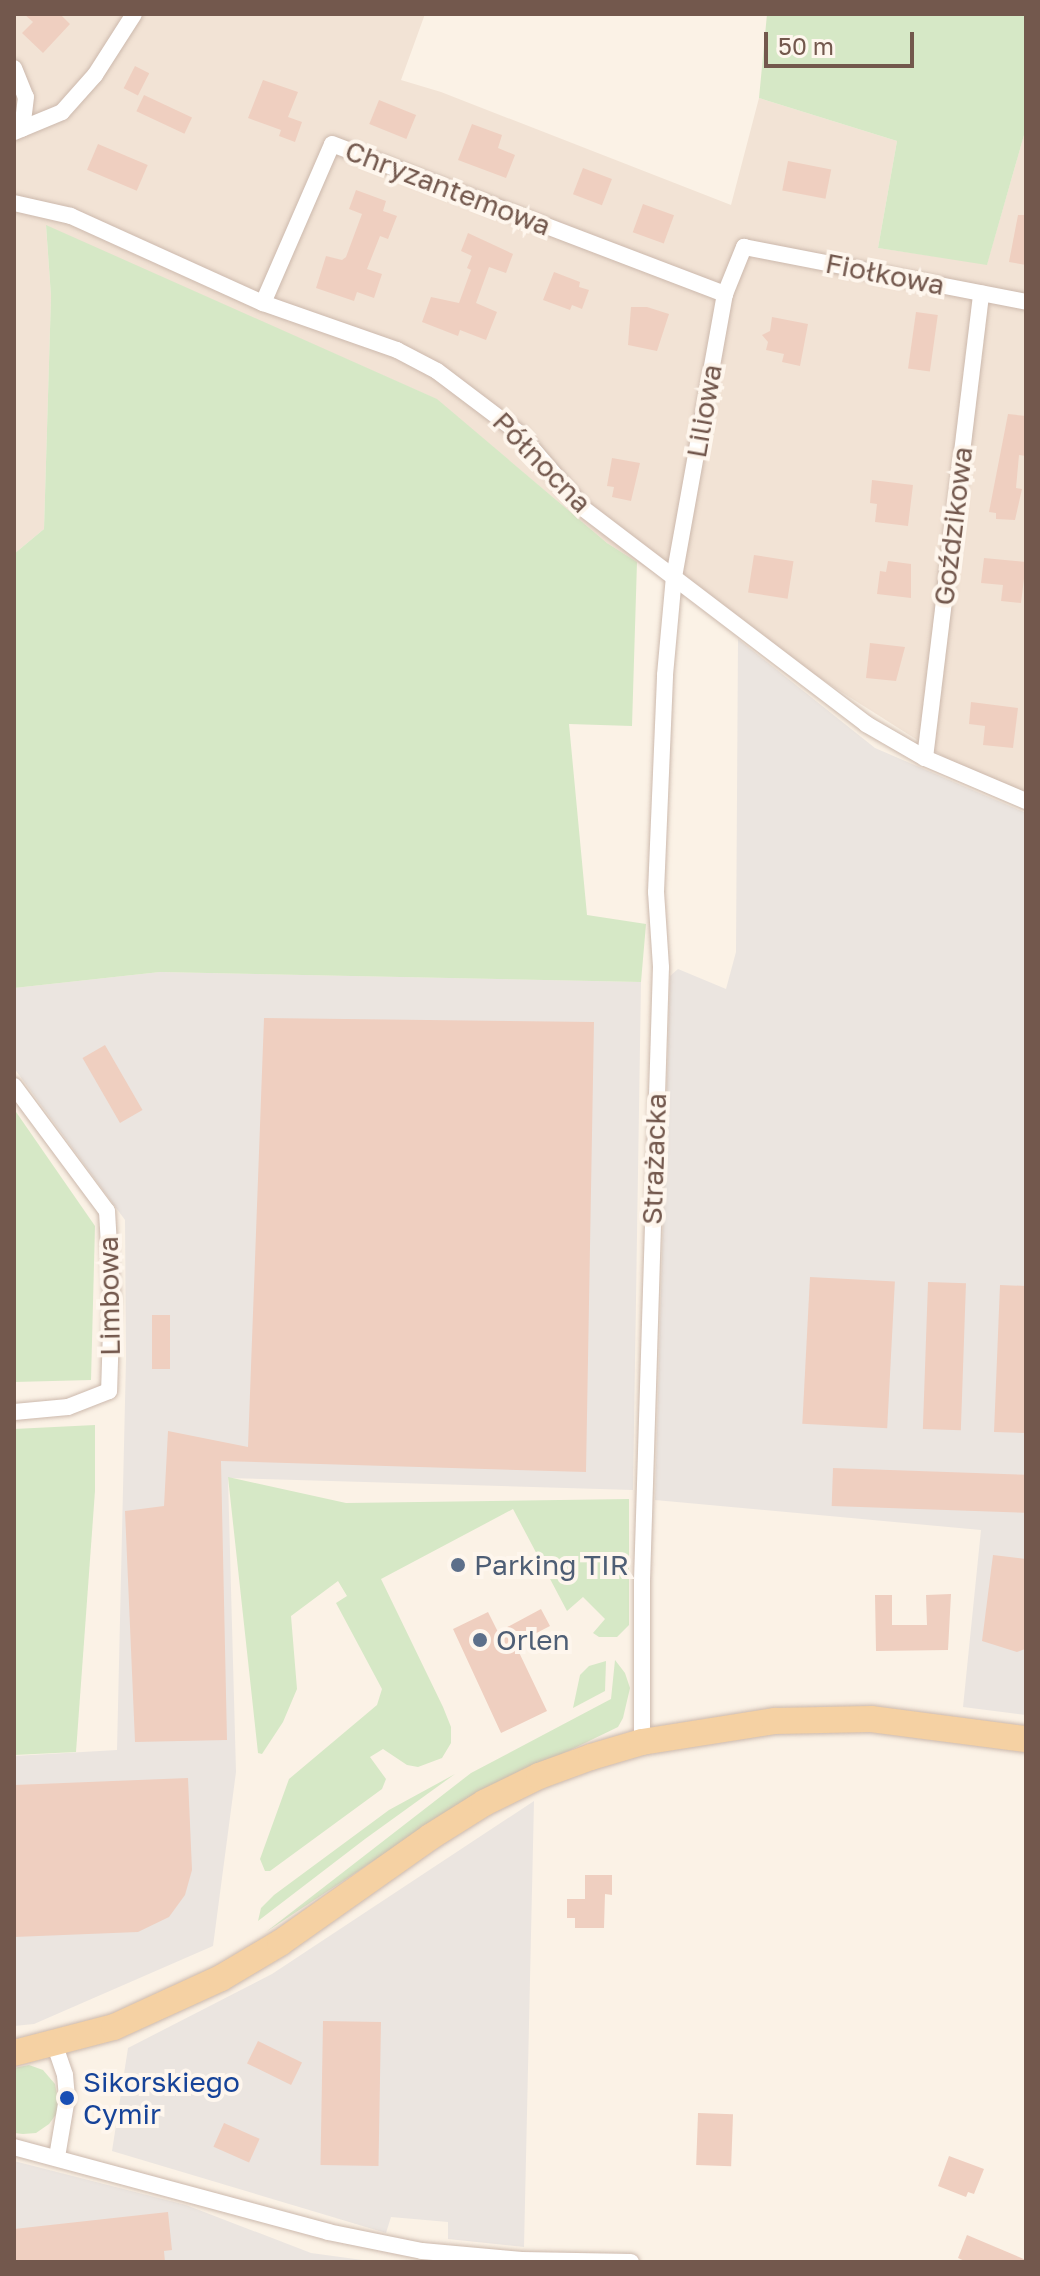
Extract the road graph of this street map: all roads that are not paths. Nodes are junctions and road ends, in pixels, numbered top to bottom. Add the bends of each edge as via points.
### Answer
1 (134, 14) edge
2 (14, 68) edge
3 (18, 130) edge
4 (14, 203) edge
5 (744, 247) joint
6 (981, 293) junction
7 (725, 294) junction
8 (1026, 302) edge
9 (263, 303) junction
10 (674, 577) junction
11 (925, 758) junction
12 (1026, 801) edge
13 (14, 1086) edge
14 (14, 1412) edge
15 (1026, 1739) edge
16 (642, 1742) junction
17 (54, 2043) junction
18 (14, 2053) edge
19 (14, 2147) edge
20 (57, 2157) junction
21 (629, 2262) edge

1 - 3 street via 95,75 62,112
2 - 3 street via 26,97
4 - 9 street, Północna via 71,216
5 - 6 street, Fiołkowa
5 - 7 street, Liliowa
6 - 8 street, Fiołkowa
6 - 11 street, Goździkowa
7 - 9 street, Chryzantemowa via 332,144
7 - 10 street, Liliowa
9 - 10 street, Północna via 397,350 437,371 496,412 584,509
10 - 11 street, Północna via 866,724
10 - 16 street, Strażacka via 656,892 661,967
11 - 12 street, Północna
13 - 14 street, Limbowa via 107,1211 112,1298 109,1391 68,1407
15 - 16 main road via 915,1724 823,1719 727,1726
16 - 17 main road via 539,1776 484,1803 221,1978 114,2027
17 - 18 main road
17 - 20 street via 67,2098
19 - 20 street
20 - 21 street via 328,2232 422,2251

